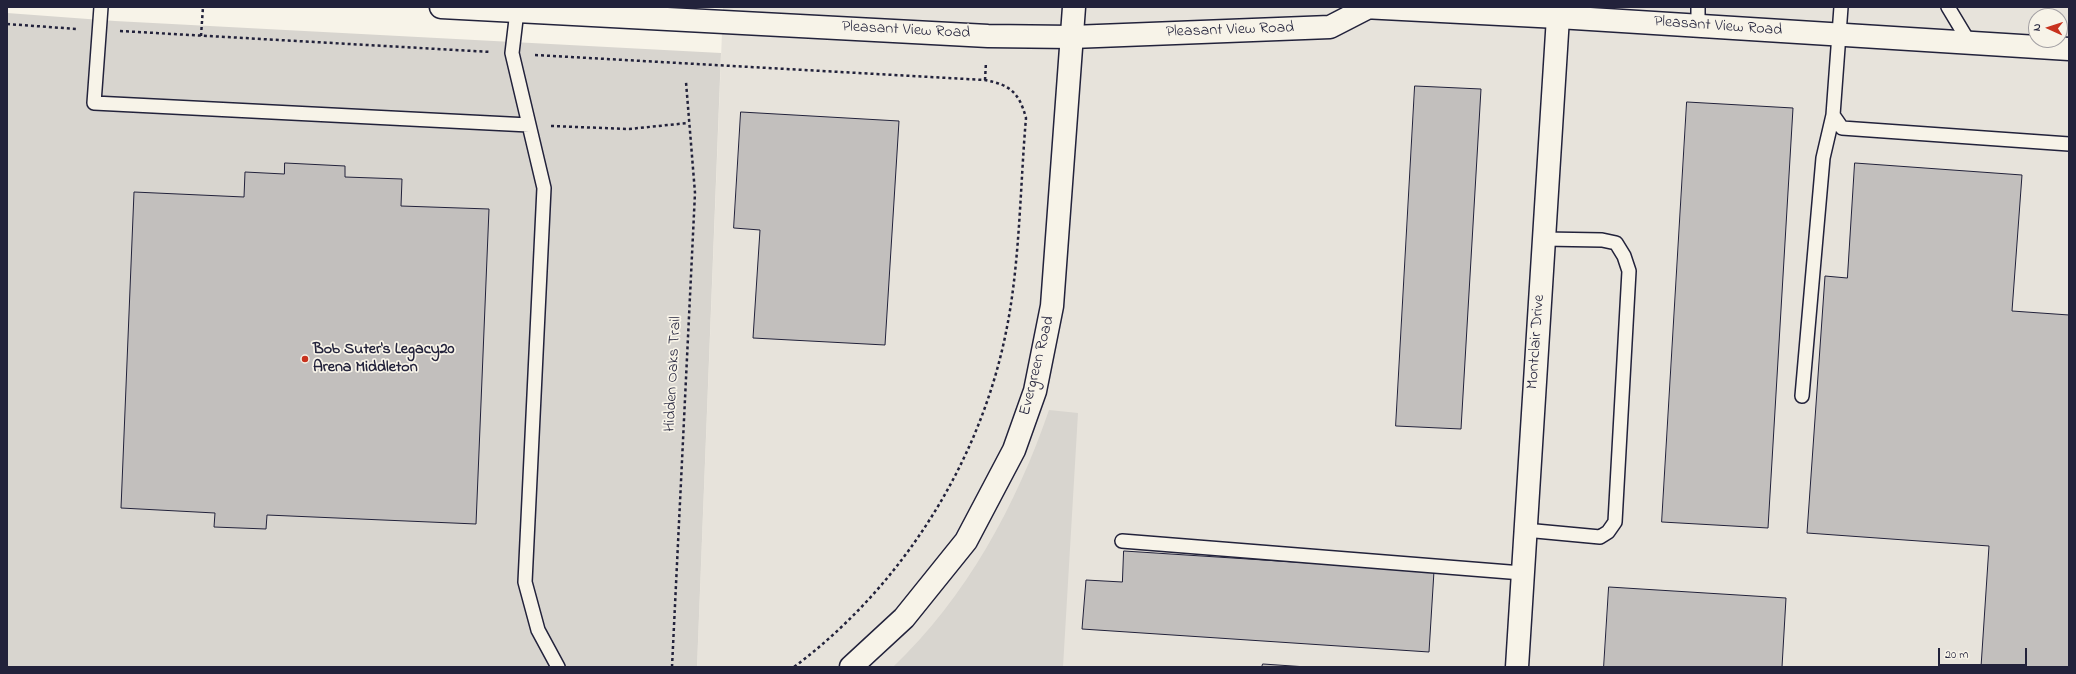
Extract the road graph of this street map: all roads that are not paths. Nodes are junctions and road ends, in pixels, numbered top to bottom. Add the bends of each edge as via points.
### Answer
1 (101, 7) edge
2 (441, 7) edge
3 (1074, 7) edge
4 (1841, 7) edge
5 (1948, 7) edge
6 (1365, 8) edge
7 (517, 11) junction
8 (1558, 12) edge
9 (1698, 16) edge
10 (1837, 34) junction
11 (1072, 37) junction
12 (1969, 42) junction
13 (2069, 49) edge
14 (1833, 115) junction
15 (529, 125) junction
16 (2069, 144) edge
17 (1544, 239) junction
18 (1802, 396) dead end
19 (1525, 530) junction
20 (1122, 541) dead end
21 (1522, 573) junction
22 (558, 667) edge
23 (850, 667) edge
24 (1518, 667) edge

1 - 15 lane via 94,102
2 - 7 street, Pleasant View Road
3 - 11 street, Evergreen Road
4 - 10 lane
5 - 12 lane
6 - 8 street, Pleasant View Road
6 - 11 street, Pleasant View Road via 1330,27
7 - 11 street, Pleasant View Road via 988,36
7 - 15 lane via 512,53
8 - 9 street, Pleasant View Road
8 - 17 street, Montclair Drive
9 - 10 street, Pleasant View Road
10 - 12 street, Pleasant View Road
10 - 14 lane
11 - 23 street, Evergreen Road via 1052,306 1035,392 1014,450 966,541 904,618
12 - 13 street, Pleasant View Road
14 - 16 lane via 1842,128
14 - 18 lane via 1823,158
15 - 22 lane via 544,188 525,582 538,630
17 - 19 street, Montclair Drive
17 - 19 lane via 1602,240 1616,243 1629,271 1615,522 1608,532 1600,537
19 - 21 street, Montclair Drive
20 - 21 lane
21 - 24 street, Montclair Drive

